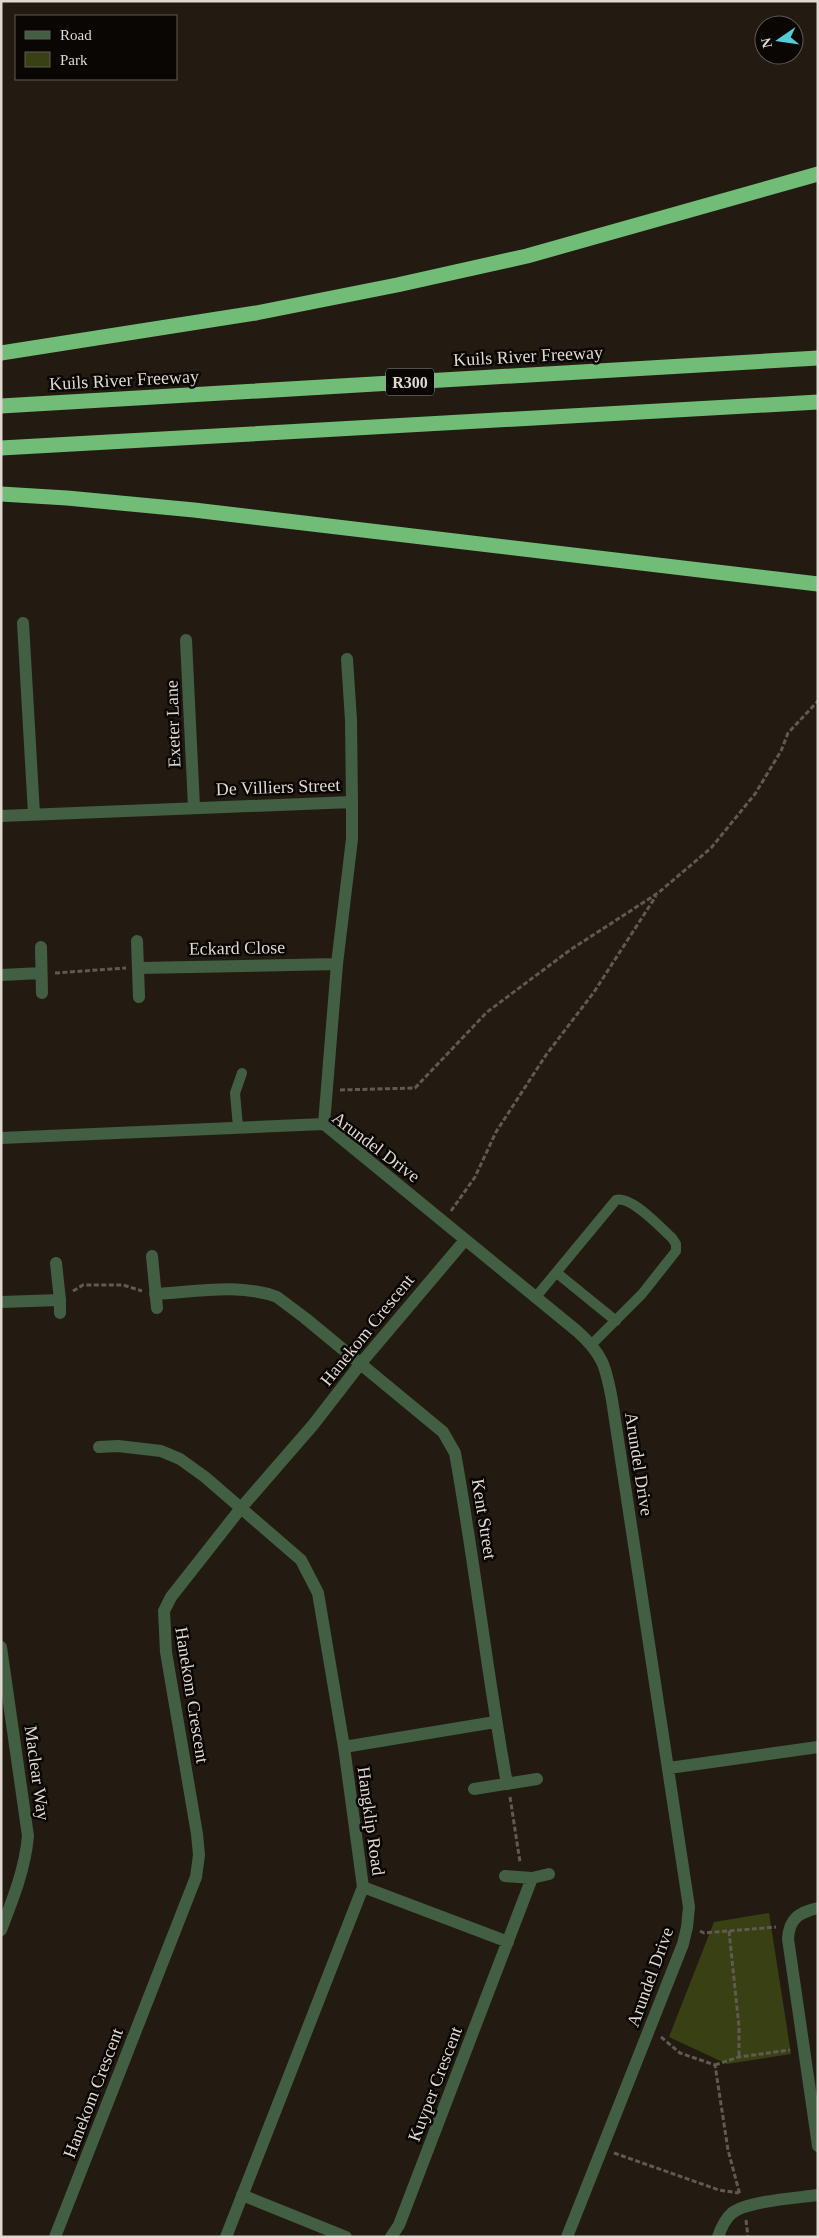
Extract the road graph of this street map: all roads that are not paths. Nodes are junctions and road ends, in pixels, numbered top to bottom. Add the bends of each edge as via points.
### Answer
1 (818, 174) edge
2 (1, 353) edge
3 (818, 358) edge
4 (818, 402) edge
5 (1, 406) edge
6 (1, 448) edge
7 (1, 494) edge
8 (818, 584) edge
9 (23, 623) dead end
10 (186, 640) dead end
11 (347, 659) dead end
12 (352, 802) junction
13 (194, 807) junction
14 (34, 814) junction
15 (1, 816) edge
16 (137, 941) dead end
17 (41, 947) dead end
18 (337, 964) junction
19 (139, 968) junction
20 (41, 973) junction
21 (1, 975) edge
22 (42, 993) dead end
23 (138, 997) dead end
24 (242, 1073) dead end
25 (324, 1124) junction
26 (238, 1127) junction
27 (1, 1138) edge
28 (466, 1240) junction
29 (152, 1256) dead end
30 (56, 1263) dead end
31 (557, 1273) junction
32 (155, 1294) junction
33 (536, 1298) junction
34 (1, 1302) edge
35 (157, 1308) dead end
36 (616, 1321) junction
37 (592, 1344) junction
38 (361, 1363) junction
39 (99, 1446) dead end
40 (241, 1508) junction
41 (1, 1647) edge
42 (495, 1722) junction
43 (344, 1747) junction
44 (818, 1747) edge
45 (669, 1768) junction
46 (537, 1779) dead end
47 (507, 1784) junction
48 (474, 1789) dead end
49 (549, 1874) dead end
50 (504, 1876) dead end
51 (528, 1878) junction
52 (363, 1887) junction
53 (818, 1908) edge
54 (1, 1930) edge
55 (508, 1942) junction
56 (818, 2146) edge
57 (242, 2195) junction
58 (818, 2195) edge
59 (56, 2237) edge
60 (226, 2237) edge
61 (346, 2237) edge
62 (390, 2237) edge
63 (567, 2237) edge
64 (718, 2237) edge

1 - 2 highway via 527,256 397,286 256,313
3 - 5 highway, Kuils River Freeway / R300
4 - 6 highway
7 - 8 highway via 194,510
9 - 14 street
10 - 13 street, Exeter Lane
11 - 12 street
12 - 13 street, De Villiers Street
12 - 18 street, De Villiers Street via 352,839
13 - 14 street, De Villiers Street
14 - 15 street, De Villiers Street
16 - 19 street
17 - 20 street
18 - 19 street, Eckard Close
18 - 25 street, De Villiers Street
19 - 23 street
20 - 21 street
20 - 22 street
24 - 26 lane via 235,1094
25 - 26 street, Arundel Drive
25 - 28 street, Arundel Drive
26 - 27 street, Arundel Drive
28 - 33 street, Arundel Drive
28 - 38 street, Hanekom Crescent
29 - 32 street
30 - 34 street via 60,1306
31 - 33 lane
31 - 36 lane
31 - 36 lane via 616,1200 622,1198 631,1202 672,1238 676,1251
32 - 35 street
32 - 38 street, Kent Street via 264,1292 277,1297 306,1318
33 - 37 street, Arundel Drive
36 - 37 lane
37 - 45 street, Arundel Drive via 606,1370
38 - 40 street, Hanekom Crescent via 313,1425
38 - 42 street, Kent Street via 443,1432 455,1452
39 - 40 street, Hangklip Road via 161,1451 180,1459
40 - 43 street, Hangklip Road via 301,1560 312,1578 322,1611
40 - 59 street, Hanekom Crescent via 171,1597 164,1611 166,1652 197,1834 196,1876
41 - 54 street, Maclear Way via 28,1836 18,1885
42 - 43 street
42 - 47 street, Kent Street
43 - 52 street, Hangklip Road
44 - 45 street
45 - 63 street, Arundel Drive via 688,1890 688,1927
46 - 47 street
47 - 48 street
49 - 51 street
50 - 51 street
51 - 55 street, Kuyper Crescent
52 - 55 street
52 - 57 street, Hangklip Road
53 - 56 street via 798,1914 789,1928 788,1939
55 - 62 street, Kuyper Crescent via 399,2225
57 - 60 street, Hangklip Road
57 - 61 street
58 - 64 street via 744,2207 725,2221

